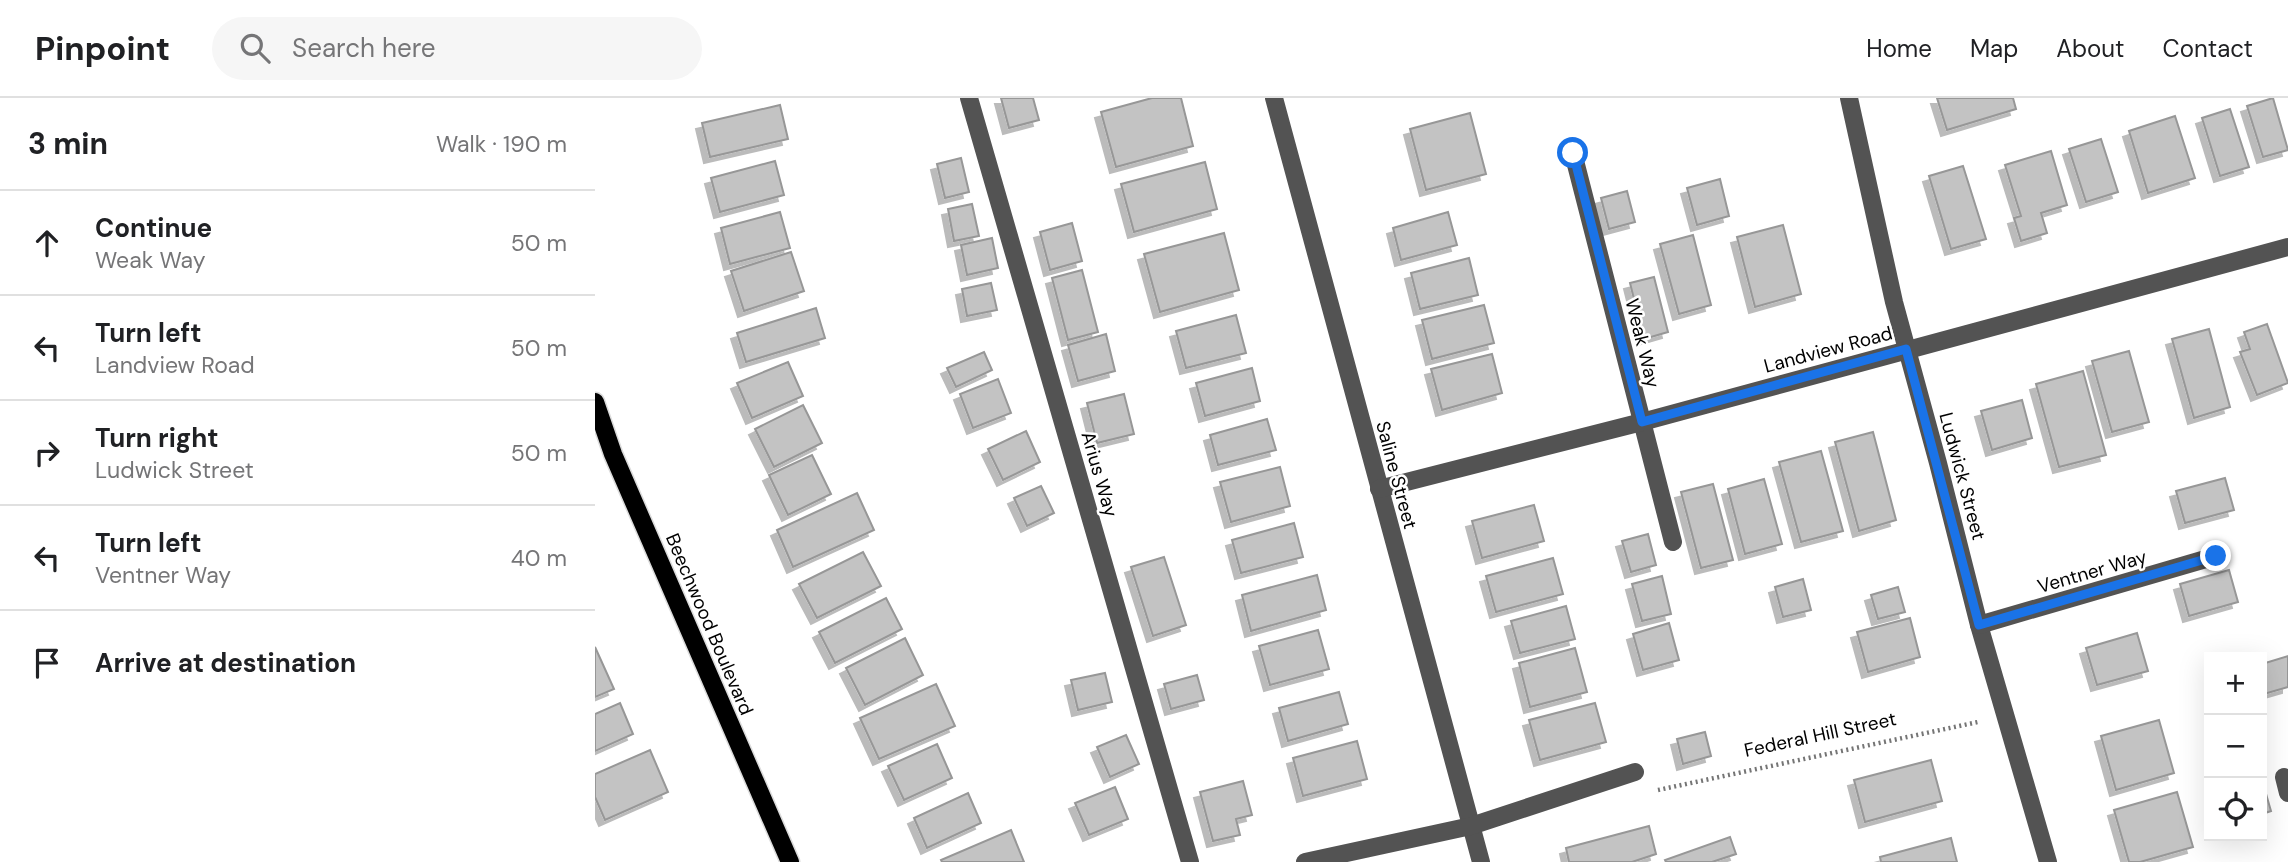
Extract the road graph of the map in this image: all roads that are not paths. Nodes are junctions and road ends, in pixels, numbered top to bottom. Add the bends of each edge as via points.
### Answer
1 (969, 98) edge
2 (1274, 98) edge
3 (1849, 98) edge
4 (1573, 153) dead end
5 (2288, 247) edge
6 (1906, 349) junction
7 (595, 402) edge
8 (1642, 422) junction
9 (1379, 489) junction
10 (1673, 542) dead end
11 (2216, 556) dead end
12 (1979, 625) junction
13 (1635, 772) dead end
14 (1471, 826) junction
15 (790, 862) edge
16 (1190, 862) edge
17 (1305, 862) edge
18 (1481, 862) edge
19 (2048, 862) edge

1 - 16 street, Arius Way
2 - 9 street, Saline Street
3 - 6 street, Ludwick Street
4 - 8 street, Weak Way
5 - 6 street, Landview Road
6 - 8 street, Landview Road
6 - 12 street, Ludwick Street
7 - 15 main road, Beechwood Boulevard via 613,454
8 - 9 street, Landview Road
8 - 10 street, Weak Way
9 - 14 street, Saline Street
11 - 12 street, Ventner Way
12 - 19 street, Ludwick Street
13 - 14 street
14 - 17 street
14 - 18 street, Saline Street

